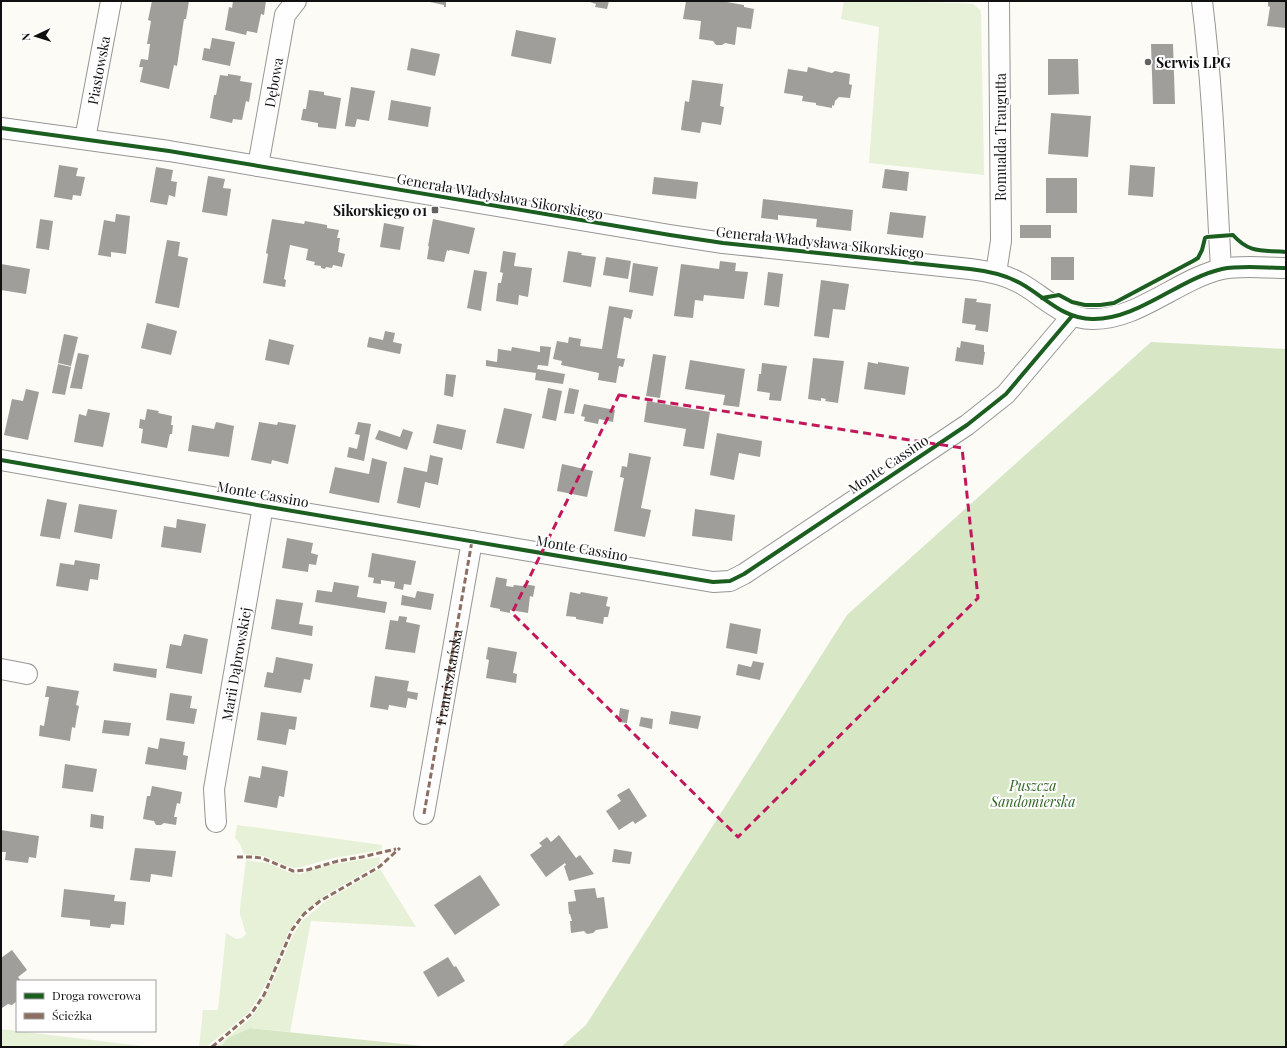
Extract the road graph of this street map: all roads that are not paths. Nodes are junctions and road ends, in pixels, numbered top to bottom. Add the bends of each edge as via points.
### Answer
1 (111, 1) edge
2 (296, 1) edge
3 (999, 1) edge
4 (1202, 1) edge
5 (1, 128) edge
6 (85, 139) junction
7 (258, 166) junction
8 (1286, 268) edge
9 (1221, 269) junction
10 (996, 273) junction
11 (1072, 316) junction
12 (1, 460) edge
13 (263, 506) junction
14 (472, 541) junction
15 (1, 669) edge
16 (26, 674) dead end
17 (424, 814) dead end
18 (216, 822) dead end

1 - 6 street, Piastowska
2 - 7 street, Dębowa via 285,15
3 - 10 street, Romualda Traugutta via 1000,241
4 - 9 street via 1216,157
5 - 6 street, Generała Władysława Sikorskiego
6 - 7 street, Generała Władysława Sikorskiego
7 - 10 street, Generała Władysława Sikorskiego via 670,236
8 - 9 street, Generała Władysława Sikorskiego
9 - 11 street, Generała Władysława Sikorskiego via 1114,317 1093,320
10 - 11 street, Generała Władysława Sikorskiego via 1020,283
11 - 14 street, Monte Cassino via 1006,394 967,425 730,581 713,582
12 - 13 street, Monte Cassino
13 - 14 street, Monte Cassino
13 - 18 street, Marii Dąbrowskiej via 214,789
14 - 17 street, Franciszkańska
15 - 16 street

